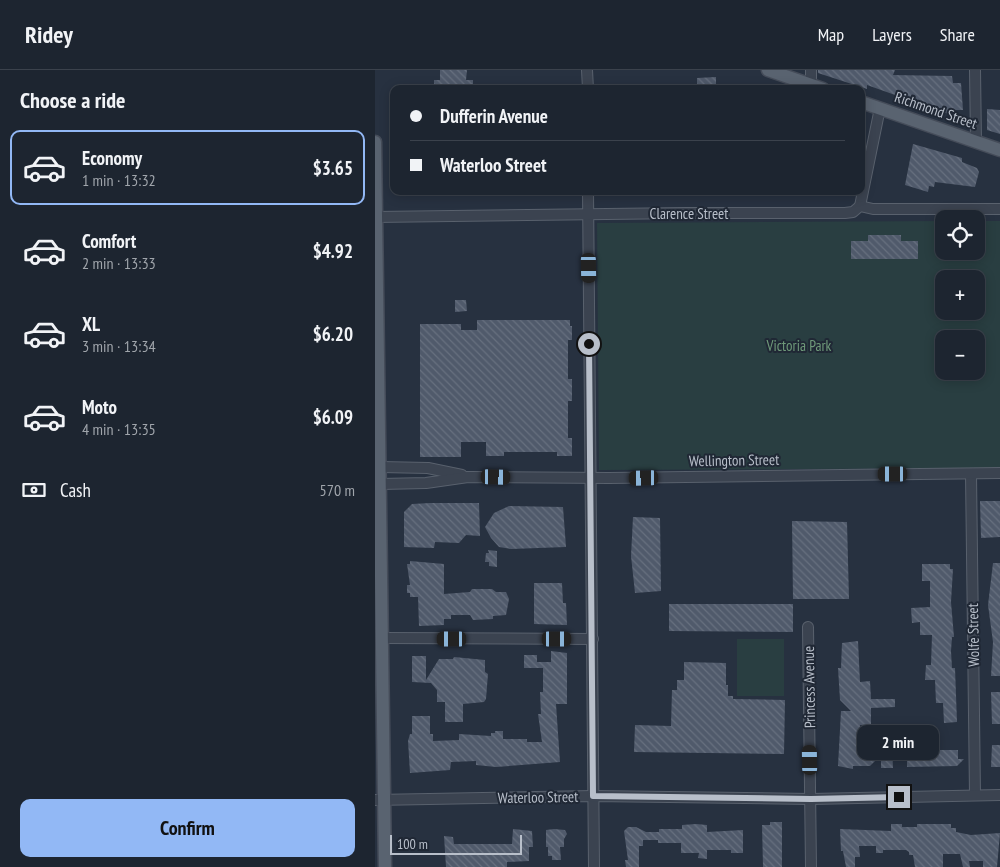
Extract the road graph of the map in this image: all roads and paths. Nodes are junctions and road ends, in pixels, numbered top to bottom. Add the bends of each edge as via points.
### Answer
1 (587, 70) edge
2 (768, 70) edge
3 (811, 70) edge
4 (975, 70) edge
5 (587, 85) edge
6 (811, 85) edge
7 (816, 85) edge
8 (865, 103) edge
9 (880, 108) junction
10 (976, 141) junction
11 (375, 142) edge
12 (1000, 150) edge
13 (865, 182) edge
14 (588, 195) edge
15 (862, 195) edge
16 (860, 206) junction
17 (1000, 209) edge
18 (588, 214) junction
19 (376, 217) edge
20 (378, 467) edge
21 (1000, 473) edge
22 (971, 474) junction
23 (467, 477) junction
24 (591, 478) junction
25 (378, 484) edge
26 (808, 627) dead end
27 (382, 638) junction
28 (593, 639) junction
29 (1000, 795) edge
30 (593, 796) junction
31 (975, 796) junction
32 (811, 799) junction
33 (379, 800) edge
34 (385, 867) edge
35 (594, 867) edge
36 (811, 867) edge

1 - 5 street
2 - 6 main road
3 - 7 street
4 - 10 street
8 - 9 main road, Richmond Street
9 - 10 main road, Richmond Street
9 - 13 street
10 - 12 main road, Richmond Street
11 - 19 main road
14 - 18 street
15 - 16 street
16 - 17 street, Clarence Street via 873,209
16 - 18 street, Clarence Street via 845,213
18 - 19 street, Clarence Street
18 - 24 street
19 - 20 main road
20 - 23 street, Wellington Street via 428,468
20 - 25 main road
21 - 22 street, Wellington Street
22 - 24 street, Wellington Street
22 - 31 street, Wolfe Street
23 - 24 street, Wellington Street
23 - 25 street, Wellington Street via 426,483
24 - 28 street
25 - 27 main road
26 - 32 street, Princess Avenue
27 - 28 street
27 - 33 main road
28 - 30 street
29 - 31 street, Waterloo Street
30 - 32 street, Waterloo Street
30 - 33 street, Waterloo Street
30 - 35 street
31 - 32 street, Waterloo Street
32 - 36 street, Princess Avenue
33 - 34 main road

